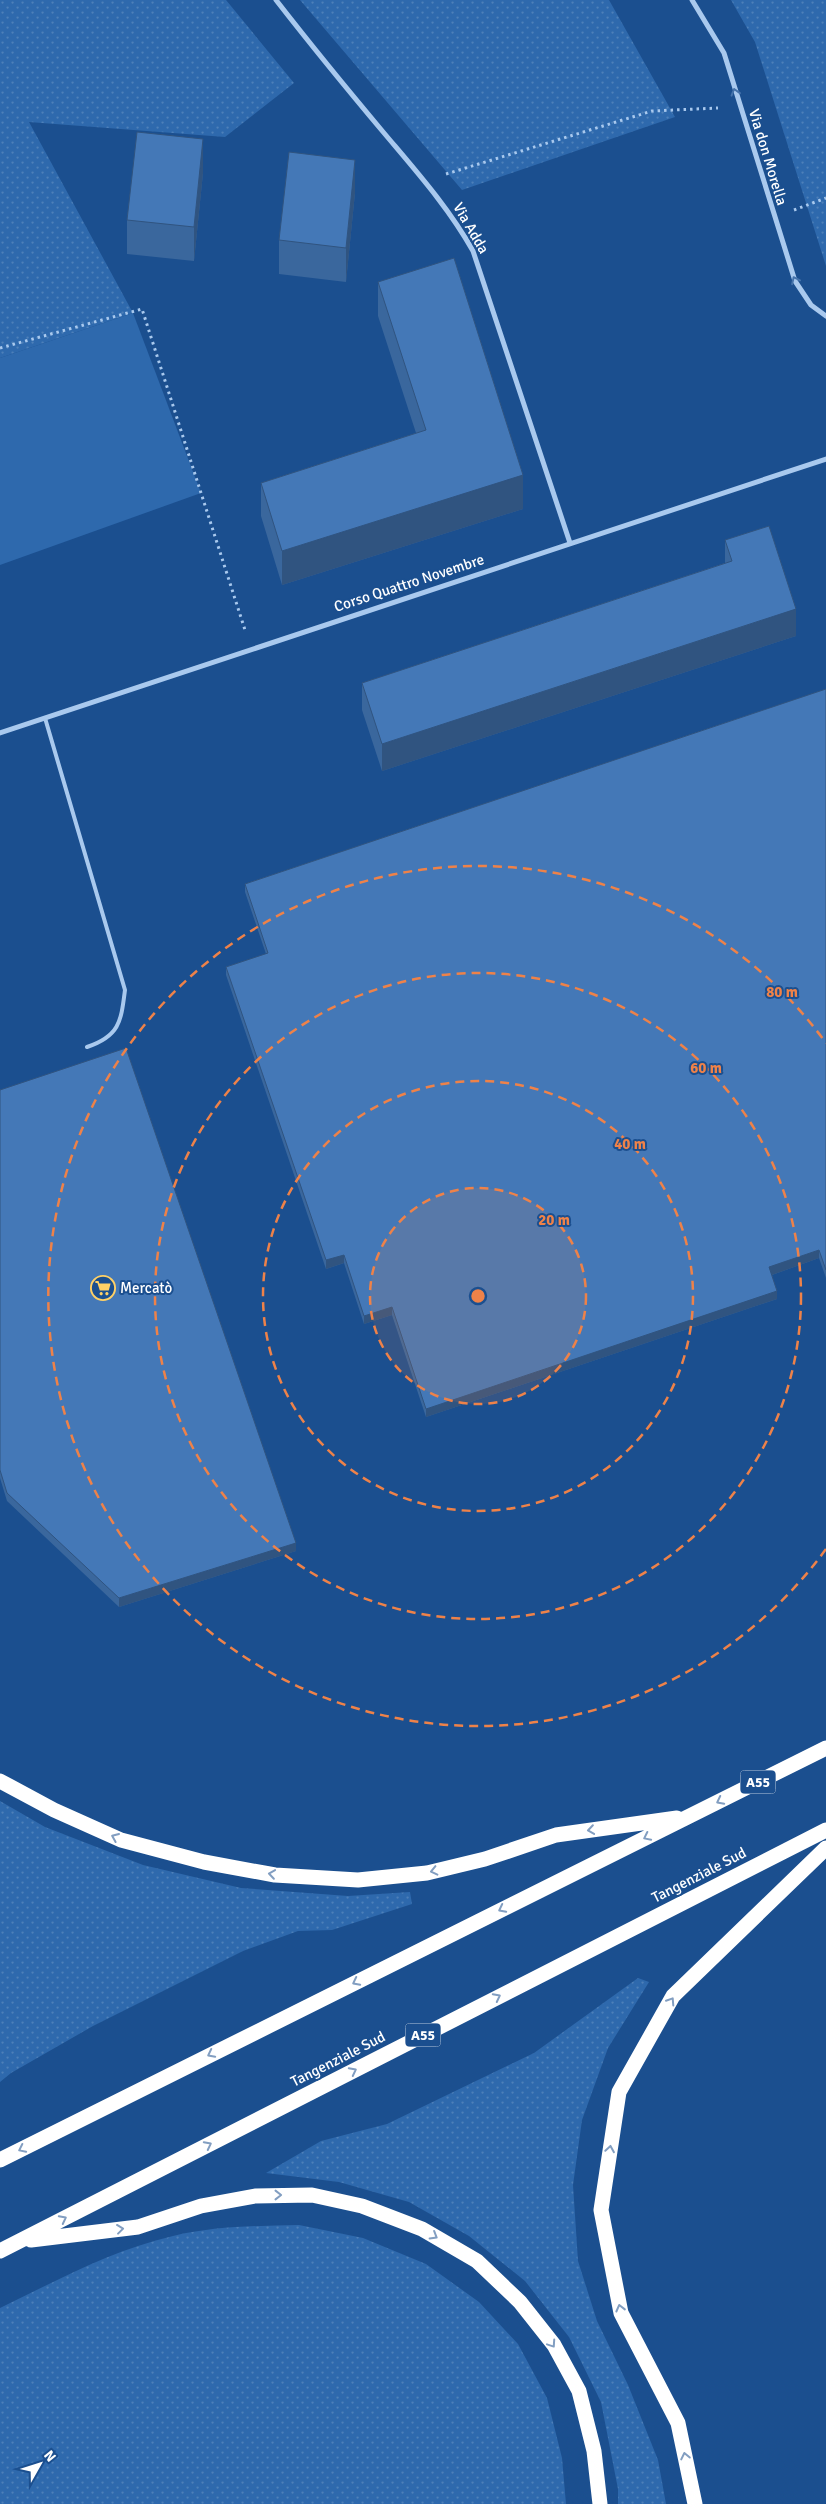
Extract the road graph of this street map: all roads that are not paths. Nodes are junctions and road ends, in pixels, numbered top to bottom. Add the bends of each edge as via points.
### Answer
1 (276, 0) edge
2 (692, 0) edge
3 (826, 316) edge
4 (826, 459) edge
5 (570, 543) junction
6 (45, 718) junction
7 (0, 733) edge
8 (87, 1047) dead end
9 (826, 1748) edge
10 (0, 1781) edge
11 (691, 1816) junction
12 (826, 1830) edge
13 (826, 1848) edge
14 (0, 2160) edge
15 (20, 2241) junction
16 (0, 2251) edge
17 (600, 2504) edge
18 (695, 2504) edge

1 - 5 street, Via Adda via 424,180 458,224 473,251
3 -> 2 street, Via don Morella via 811,305 795,281 724,53
4 - 5 street, Corso Quattro Novembre
5 - 6 street, Corso Quattro Novembre
6 - 7 street, Corso Quattro Novembre
6 - 8 lane via 125,990 121,1023 100,1043
9 -> 11 highway, A55
11 -> 10 highway via 556,1835 485,1859 427,1873 358,1880 266,1874 121,1840
11 -> 14 highway, A55
15 -> 12 highway, Tangenziale Sud / A55
18 -> 13 highway via 678,2424 621,2314 601,2210 619,2092 673,1996
15 - 16 highway, Tangenziale Sud / A55
15 -> 17 highway via 138,2227 201,2206 255,2196 312,2195 362,2206 422,2229 477,2261 520,2302 554,2345 578,2391 594,2451

